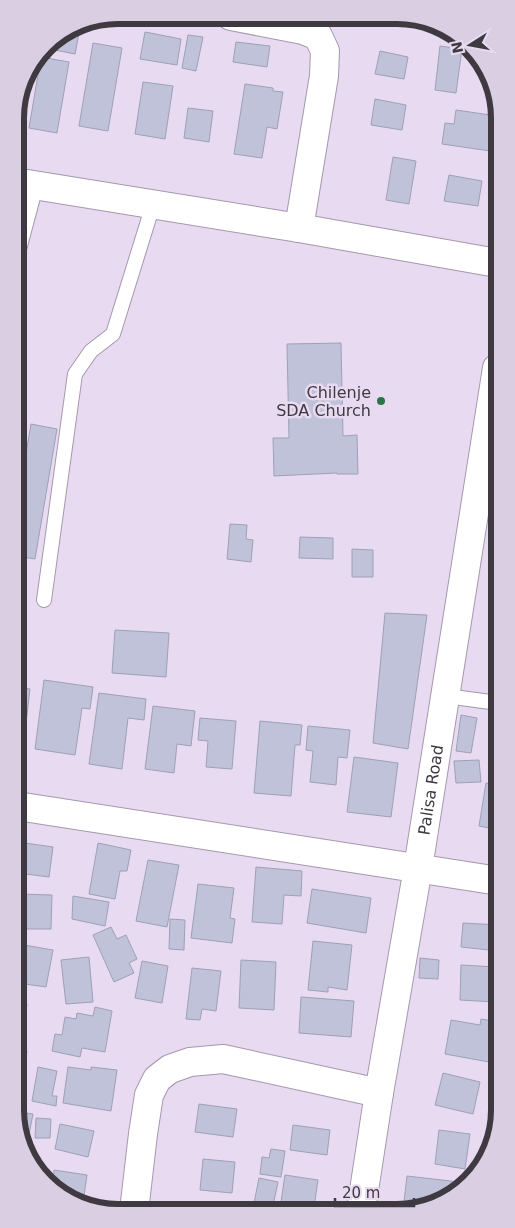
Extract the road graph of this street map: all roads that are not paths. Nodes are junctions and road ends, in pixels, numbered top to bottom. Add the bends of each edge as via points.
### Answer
1 (272, 24) edge
2 (26, 184) edge
3 (24, 199) edge
4 (153, 204) junction
5 (299, 228) junction
6 (491, 262) edge
7 (491, 412) edge
8 (44, 600) dead end
9 (446, 696) junction
10 (491, 702) edge
11 (24, 807) edge
12 (418, 868) junction
13 (491, 880) edge
14 (379, 1093) junction
15 (135, 1204) edge
16 (362, 1204) edge

1 - 5 street via 318,36 325,52 324,76
2 - 3 lane
2 - 4 street
4 - 5 street
4 - 8 lane via 113,334 91,351 75,374
5 - 6 street
7 - 9 street, Palisa Road
9 - 10 lane
9 - 12 street, Palisa Road
11 - 12 street
12 - 13 street
12 - 14 street, Palisa Road
14 - 15 street via 223,1059 190,1062 170,1069 158,1079 149,1095
14 - 16 street, Palisa Road

